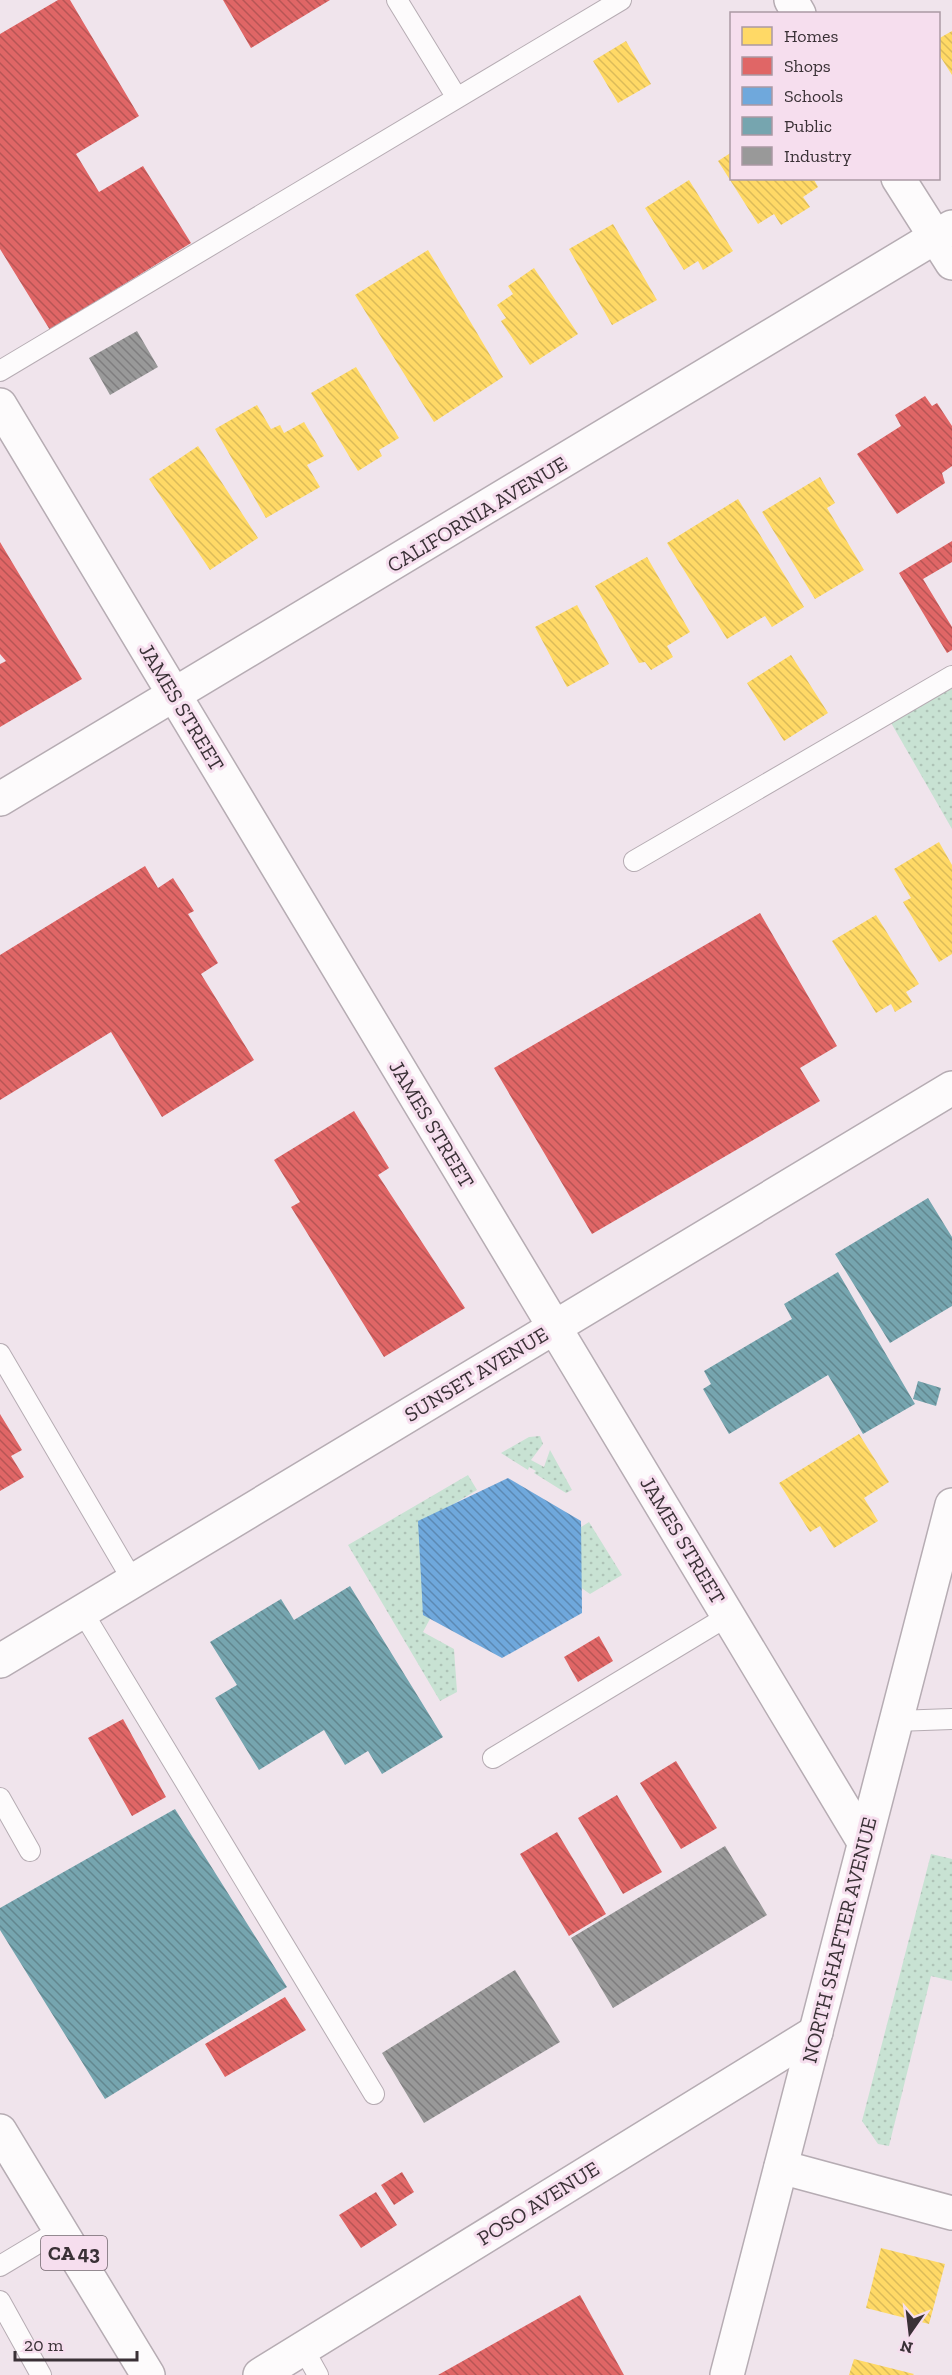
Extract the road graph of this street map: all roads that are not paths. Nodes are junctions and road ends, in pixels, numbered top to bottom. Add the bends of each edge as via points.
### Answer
1 (397, 0) edge
2 (621, 0) edge
3 (457, 98) junction
4 (899, 180) edge
5 (946, 243) edge
6 (0, 371) edge
7 (0, 405) edge
8 (952, 676) edge
9 (174, 694) junction
10 (0, 799) edge
11 (634, 861) dead end
12 (952, 1088) edge
13 (554, 1327) junction
14 (0, 1354) edge
15 (952, 1505) edge
16 (132, 1581) junction
17 (82, 1611) junction
18 (728, 1616) junction
19 (0, 1660) edge
20 (952, 1719) edge
21 (896, 1721) junction
22 (493, 1758) dead end
23 (0, 1798) edge
24 (864, 1842) junction
25 (30, 1851) dead end
26 (816, 2032) junction
27 (374, 2094) dead end
28 (0, 2131) edge
29 (781, 2167) junction
30 (952, 2213) edge
31 (60, 2230) junction
32 (0, 2266) edge
33 (0, 2301) edge
34 (310, 2362) edge
35 (41, 2375) edge
36 (148, 2375) edge
37 (260, 2375) edge
38 (727, 2375) edge

1 - 3 lane
2 - 3 lane
3 - 6 lane
4 - 5 street
5 - 9 street, CALIFORNIA AVENUE
7 - 9 street, JAMES STREET
8 - 11 lane
9 - 10 street, CALIFORNIA AVENUE
9 - 13 street, JAMES STREET
12 - 13 street, SUNSET AVENUE
13 - 16 street, SUNSET AVENUE
13 - 18 street, JAMES STREET
14 - 16 lane
15 - 21 street, NORTH SHAFTER AVENUE
16 - 17 street, SUNSET AVENUE
17 - 19 street, SUNSET AVENUE
17 - 27 lane
18 - 22 lane
18 - 24 street, JAMES STREET
20 - 21 lane
21 - 24 street, NORTH SHAFTER AVENUE
23 - 25 lane
24 - 26 street, NORTH SHAFTER AVENUE
26 - 29 street, NORTH SHAFTER AVENUE
26 - 34 street, POSO AVENUE
28 - 31 street, CA 43
29 - 30 street
29 - 38 street, NORTH SHAFTER AVENUE
31 - 32 lane
31 - 36 street, CA 43
33 - 35 lane
34 - 37 street, POSO AVENUE

